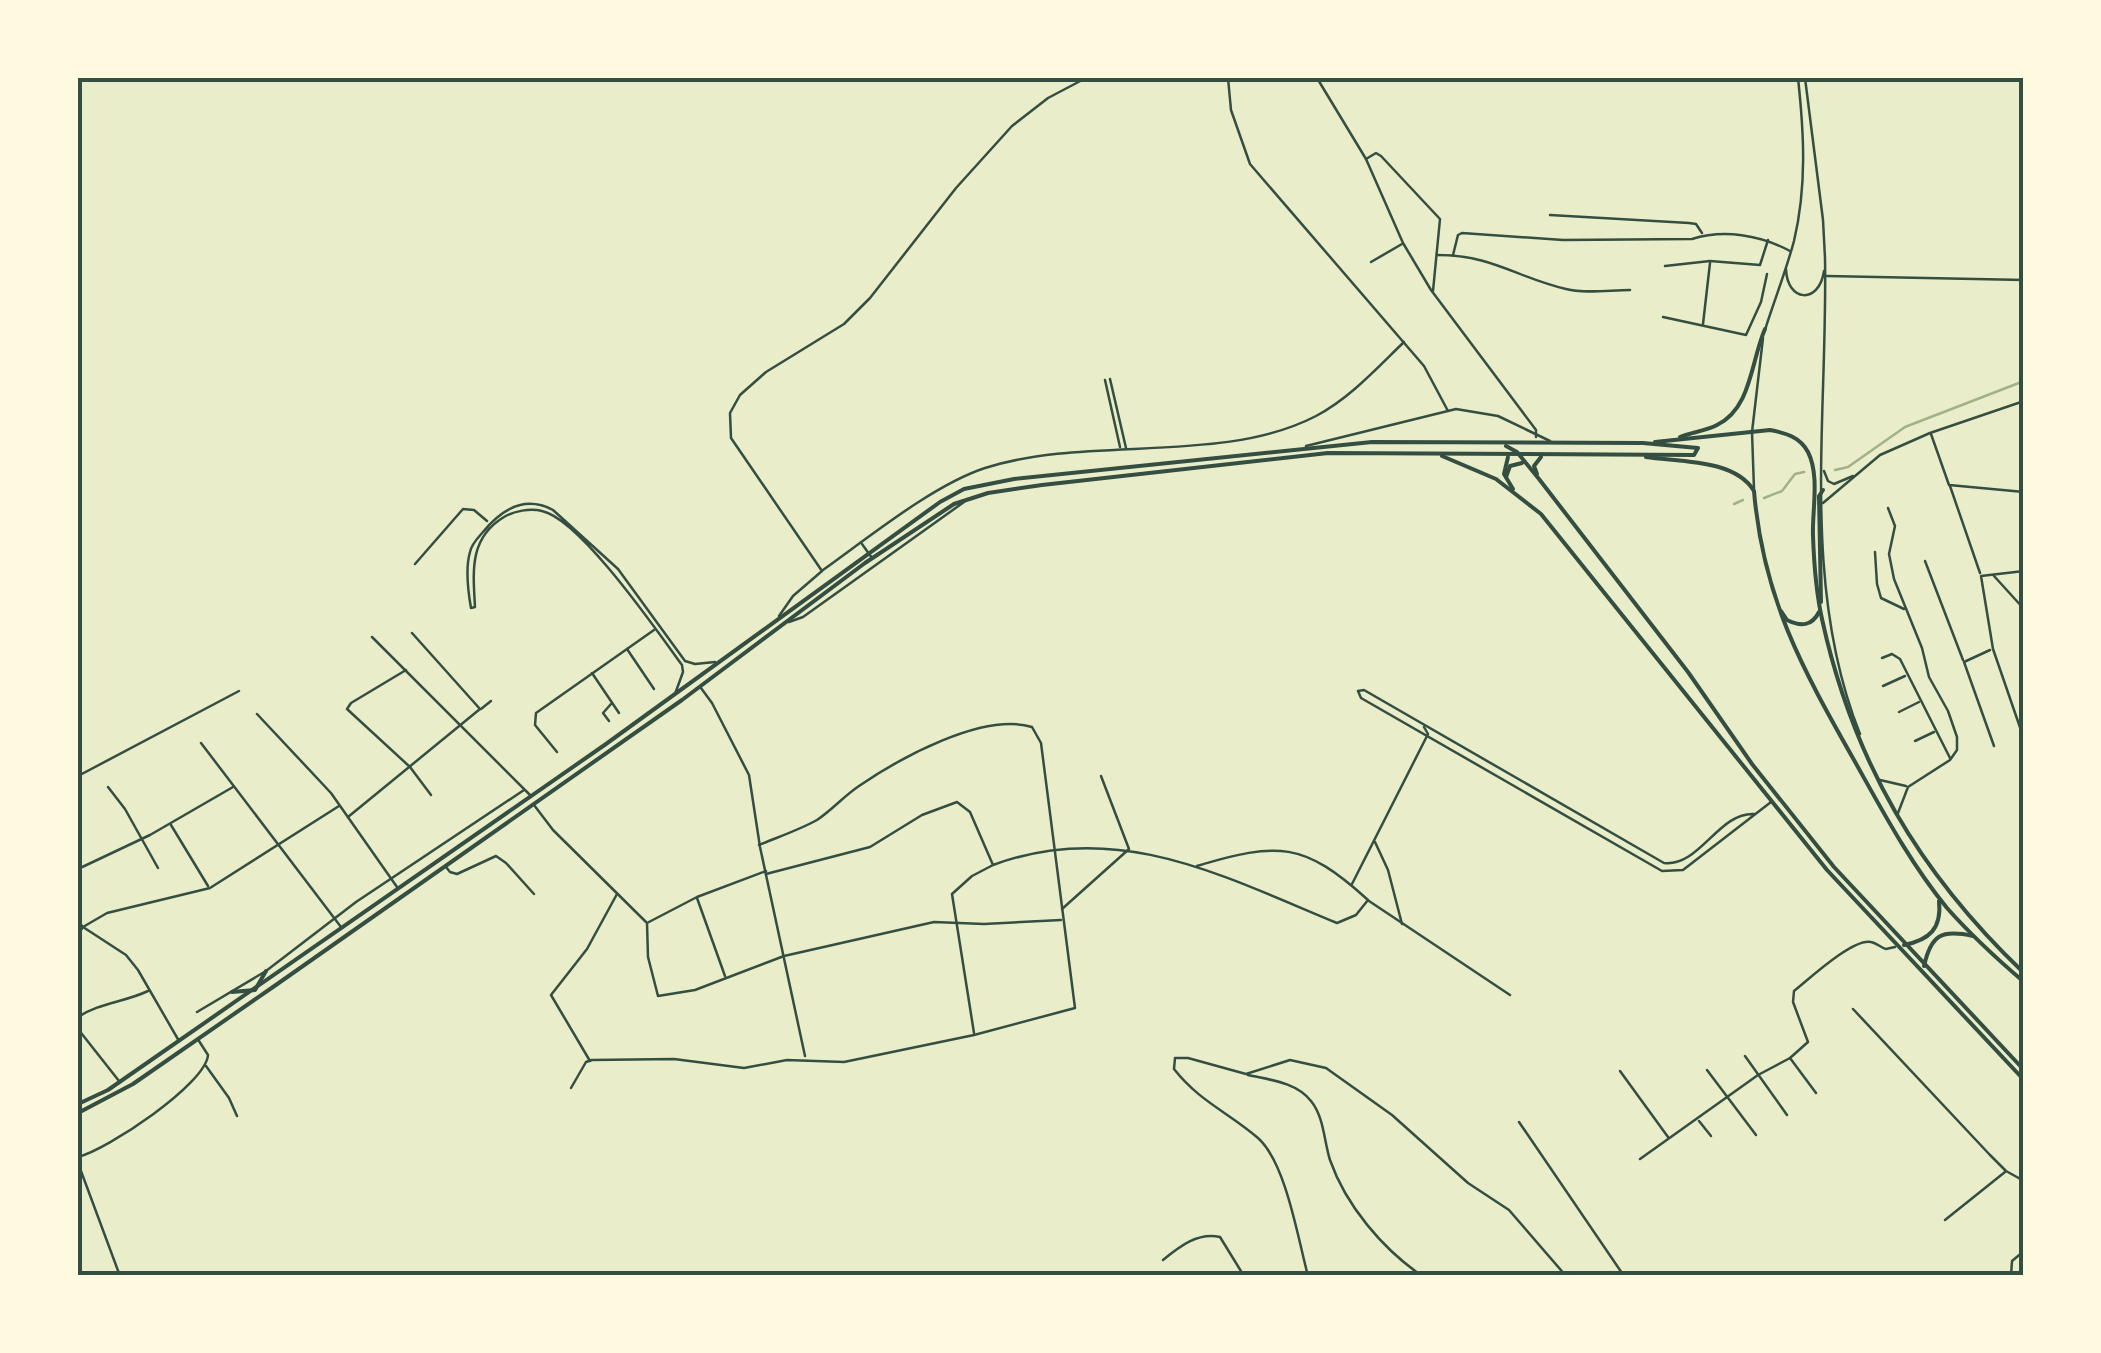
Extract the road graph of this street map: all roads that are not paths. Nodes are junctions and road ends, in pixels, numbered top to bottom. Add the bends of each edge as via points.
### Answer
1 (1086, 78) edge
2 (1228, 78) edge
3 (1317, 78) edge
4 (1798, 78) edge
5 (1805, 78) edge
6 (1366, 159) junction
7 (1550, 215) dead end
8 (1703, 235) junction
9 (1768, 239) junction
10 (1403, 243) junction
11 (1790, 251) junction
12 (1437, 255) junction
13 (1453, 255) junction
14 (1372, 262) dead end
15 (1710, 262) junction
16 (1786, 262) junction
17 (1824, 263) junction
18 (1665, 266) dead end
19 (1767, 274) dead end
20 (1825, 276) junction
21 (2024, 280) edge
22 (1630, 290) dead end
23 (1433, 293) junction
24 (1663, 317) dead end
25 (1704, 324) junction
26 (1765, 329) junction
27 (1404, 342) junction
28 (1108, 380) dead end
29 (2024, 401) edge
30 (1448, 411) junction
31 (1752, 432) junction
32 (1930, 432) junction
33 (1536, 437) junction
34 (1672, 440) junction
35 (1643, 443) junction
36 (1502, 444) junction
37 (1539, 444) junction
38 (1556, 444) junction
39 (1306, 446) junction
40 (1124, 449) junction
41 (1437, 454) junction
42 (1515, 454) junction
43 (1632, 454) junction
44 (1551, 455) junction
45 (1823, 463) junction
46 (1527, 464) junction
47 (1852, 476) junction
48 (1506, 479) junction
49 (1539, 479) junction
50 (1949, 485) junction
51 (1822, 490) junction
52 (1754, 491) junction
53 (2024, 492) edge
54 (972, 497) junction
55 (1521, 497) junction
56 (1822, 503) junction
57 (1888, 508) dead end
58 (490, 524) junction
59 (861, 543) junction
60 (1875, 552) dead end
61 (1926, 561) dead end
62 (874, 562) junction
63 (415, 564) dead end
64 (2024, 570) edge
65 (822, 571) junction
66 (1993, 575) junction
67 (1981, 576) junction
68 (1776, 602) junction
69 (2024, 608) edge
70 (1905, 609) junction
71 (1820, 610) junction
72 (779, 616) junction
73 (783, 624) junction
74 (656, 629) junction
75 (412, 634) dead end
76 (372, 637) dead end
77 (626, 648) junction
78 (1992, 650) junction
79 (1882, 658) dead end
80 (720, 661) junction
81 (1964, 662) junction
82 (406, 670) junction
83 (591, 672) junction
84 (1907, 675) junction
85 (700, 686) junction
86 (1884, 686) dead end
87 (654, 689) dead end
88 (239, 691) dead end
89 (674, 695) junction
90 (492, 701) dead end
91 (1920, 701) junction
92 (612, 704) junction
93 (480, 710) junction
94 (619, 712) dead end
95 (1899, 712) dead end
96 (257, 714) dead end
97 (609, 721) dead end
98 (1423, 724) junction
99 (462, 727) junction
100 (2021, 727) edge
101 (1936, 732) junction
102 (1428, 734) junction
103 (2024, 739) edge
104 (1915, 741) dead end
105 (202, 743) dead end
106 (1994, 746) dead end
107 (557, 752) dead end
108 (1950, 760) junction
109 (410, 767) junction
110 (1876, 772) junction
111 (78, 776) edge
112 (1102, 776) dead end
113 (1879, 779) junction
114 (1908, 786) junction
115 (108, 787) dead end
116 (234, 787) junction
117 (524, 790) junction
118 (431, 795) dead end
119 (531, 796) junction
120 (1771, 802) junction
121 (533, 805) junction
122 (338, 806) junction
123 (1754, 814) junction
124 (1897, 815) junction
125 (348, 817) junction
126 (170, 824) junction
127 (142, 839) junction
128 (1374, 841) junction
129 (281, 844) junction
130 (760, 845) junction
131 (1054, 848) junction
132 (1129, 849) junction
133 (994, 864) junction
134 (445, 866) junction
135 (1198, 866) junction
136 (158, 868) dead end
137 (78, 869) edge
138 (766, 872) junction
139 (392, 878) junction
140 (1352, 886) junction
141 (210, 888) junction
142 (398, 888) junction
143 (534, 894) dead end
144 (617, 894) junction
145 (1939, 896) junction
146 (697, 897) junction
147 (1368, 900) junction
148 (1061, 910) junction
149 (334, 919) junction
150 (1062, 920) junction
151 (78, 922) edge
152 (954, 922) junction
153 (648, 923) junction
154 (1402, 926) junction
155 (83, 928) junction
156 (342, 928) junction
157 (78, 934) edge
158 (1973, 936) junction
159 (1904, 945) junction
160 (1896, 946) junction
161 (784, 956) junction
162 (1924, 966) junction
163 (266, 970) junction
164 (2024, 973) edge
165 (726, 978) junction
166 (2024, 982) edge
167 (149, 990) junction
168 (255, 990) junction
169 (232, 992) junction
170 (1510, 995) dead end
171 (1853, 1008) dead end
172 (197, 1012) dead end
173 (78, 1017) edge
174 (78, 1029) edge
175 (974, 1035) junction
176 (197, 1038) junction
177 (178, 1040) junction
178 (1745, 1056) dead end
179 (1790, 1058) junction
180 (805, 1059) junction
181 (590, 1060) junction
182 (206, 1066) junction
183 (1707, 1070) dead end
184 (2024, 1070) edge
185 (1620, 1071) dead end
186 (1246, 1074) junction
187 (1758, 1075) junction
188 (2024, 1080) edge
189 (120, 1083) junction
190 (571, 1088) dead end
191 (1816, 1093) dead end
192 (1728, 1097) junction
193 (78, 1104) edge
194 (78, 1113) edge
195 (1787, 1115) dead end
196 (238, 1116) dead end
197 (1698, 1120) junction
198 (1519, 1122) dead end
199 (1756, 1135) dead end
200 (1711, 1136) dead end
201 (1669, 1138) junction
202 (1640, 1159) dead end
203 (78, 1160) edge
204 (2006, 1171) junction
205 (2024, 1181) edge
206 (1945, 1220) dead end
207 (2024, 1251) edge
208 (1164, 1260) dead end
209 (120, 1276) edge
210 (1244, 1276) edge
211 (1308, 1276) edge
212 (1422, 1276) edge
213 (1566, 1276) edge
214 (1624, 1276) edge
215 (2011, 1276) edge

1 - 65 street via 1012,126 844,324 740,394 730,413 732,438
2 - 27 street via 1231,110 1250,164
3 - 6 street
4 - 11 street via 1804,161
5 - 17 street
6 - 10 street
6 - 12 street via 1381,156 1437,215
7 - 8 street via 1689,223
8 - 9 street
8 - 13 street via 1564,240 1462,233
9 - 11 street
9 - 15 street via 1760,265
10 - 14 street
10 - 23 street
11 - 16 street
12 - 13 street
12 - 23 street
13 - 22 street via 1490,260 1570,290
15 - 18 street
15 - 25 street
16 - 17 street via 1786,282 1802,296 1818,290
16 - 26 street
17 - 20 street
19 - 25 street via 1746,335
20 - 21 street
20 - 45 street
23 - 33 street
24 - 25 street
26 - 31 street
26 - 34 highway via 1736,409 1719,425
27 - 30 street
27 - 40 street via 1314,417 1260,438
28 - 40 street
29 - 32 street
30 - 33 street via 1498,416
30 - 39 street
31 - 34 highway
31 - 52 street
31 - 71 highway via 1785,432 1809,453
32 - 47 street via 1880,454
32 - 50 street
33 - 38 street
34 - 35 highway
35 - 38 highway
35 - 43 highway via 1698,450
36 - 37 highway
36 - 39 highway
36 - 42 highway
37 - 38 highway
37 - 42 highway
39 - 72 highway via 964,490
40 - 59 street via 1038,456 982,469
41 - 42 highway
41 - 54 highway via 1310,455
41 - 55 highway
42 - 44 highway
42 - 46 highway
42 - 48 highway via 1503,468
43 - 44 highway
43 - 52 highway via 1736,472
44 - 49 highway via 1536,461
45 - 47 street via 1830,483
45 - 51 street
46 - 48 highway via 1513,463
46 - 49 highway
47 - 56 street
48 - 55 highway
49 - 159 highway via 1770,787
50 - 53 street
50 - 67 street
51 - 56 street
51 - 71 highway
52 - 68 highway
54 - 62 street
54 - 73 highway via 931,517
55 - 120 highway via 1556,531
56 - 110 street via 1824,583 1835,650
57 - 70 street via 1895,526 1889,554
58 - 63 street via 463,509
58 - 74 street via 469,555 471,608 478,544 505,516 539,510 610,568
58 - 80 street via 513,506 553,510 618,569 685,661
59 - 62 street
59 - 65 street
60 - 70 street via 1881,598
61 - 81 street
62 - 73 street via 803,617
64 - 66 street
65 - 72 street
66 - 67 street
66 - 69 street
67 - 78 street
68 - 71 highway via 1795,624 1811,622
68 - 145 highway via 1808,679
70 - 108 street via 1957,737
71 - 110 highway via 1840,696
72 - 80 highway
73 - 85 highway
74 - 77 street
74 - 89 street via 684,669
75 - 93 street
76 - 82 street
77 - 83 street
77 - 87 street
78 - 81 street
78 - 100 street
79 - 84 street via 1895,654
80 - 89 highway
81 - 106 street
82 - 99 street
82 - 109 street via 347,710
83 - 92 street
83 - 107 street via 534,716
84 - 86 street
84 - 91 street
85 - 121 highway
85 - 130 street via 748,775
88 - 111 street
89 - 119 highway
90 - 93 street
91 - 95 street
91 - 101 street
92 - 94 street
92 - 97 street via 604,710
93 - 99 street
96 - 122 street
98 - 102 street
98 - 102 street via 1358,691
98 - 123 street via 1664,863 1681,862 1742,815
99 - 109 street
99 - 117 street
100 - 103 street
101 - 104 street
101 - 108 street
102 - 123 street via 1662,871 1683,870
102 - 128 street
105 - 116 street
108 - 114 street
109 - 118 street
109 - 125 street
110 - 113 highway
112 - 132 street
113 - 114 street
113 - 124 highway
114 - 124 street
115 - 127 street
116 - 126 street
116 - 129 street
117 - 119 street
117 - 139 street
119 - 142 highway
120 - 123 street
120 - 160 highway
121 - 134 highway
121 - 144 street
122 - 125 street
122 - 129 street
124 - 164 highway via 1967,916
125 - 139 street
126 - 127 street
126 - 141 street
127 - 136 street
127 - 137 street
128 - 140 street
128 - 154 street
129 - 141 street
129 - 149 street
130 - 131 street via 816,820 915,753 1015,722 1032,727 1041,744
130 - 138 street
131 - 132 street
131 - 133 street
131 - 148 street
132 - 135 street
132 - 148 street
133 - 138 street via 970,812 956,802 870,848
133 - 152 street via 954,891
134 - 143 street via 457,874 496,856
134 - 176 highway
135 - 140 street via 1279,849 1303,854
135 - 147 street via 1337,922 1356,915
138 - 146 street
138 - 161 street
139 - 142 street
139 - 149 street
140 - 147 street
141 - 155 street via 107,913
142 - 156 highway
144 - 153 street
144 - 181 street via 551,995
145 - 158 highway
145 - 159 highway via 1933,931
146 - 153 street
146 - 165 street
147 - 154 street
148 - 150 street
149 - 156 street
149 - 163 street
150 - 152 street
150 - 175 street via 1075,1008
151 - 155 street
152 - 161 street
152 - 175 street
153 - 165 street via 658,996
154 - 170 street
155 - 157 street
155 - 167 street via 126,955
156 - 168 highway
158 - 162 highway via 1938,936
158 - 166 highway
159 - 162 highway
160 - 179 street via 1860,944 1794,991 1808,1042
160 - 188 highway
161 - 165 street
161 - 180 street
162 - 184 highway
163 - 168 highway
163 - 169 street
167 - 173 street
167 - 177 street
168 - 169 highway
168 - 177 highway
169 - 172 street
171 - 204 street
174 - 189 street
175 - 180 street via 844,1062
176 - 182 street via 208,1055
176 - 194 highway via 116,1095
177 - 189 highway
178 - 187 street
179 - 187 street
179 - 191 street
180 - 181 street via 744,1068 674,1059
181 - 190 street
182 - 196 street
182 - 203 street via 150,1118
183 - 192 street
185 - 201 street
186 - 211 street via 1188,1058 1172,1062 1204,1102 1272,1154
186 - 212 street via 1290,1084 1309,1098 1334,1170 1356,1208 1382,1243
186 - 213 street via 1290,1060 1326,1068 1350,1083 1509,1210
187 - 192 street
187 - 195 street
189 - 193 highway
192 - 197 street
192 - 199 street
197 - 200 street
197 - 201 street
198 - 214 street
201 - 202 street
203 - 209 street
204 - 205 street
204 - 206 street
207 - 215 street via 2012,1261
208 - 210 street via 1208,1234 1220,1237

